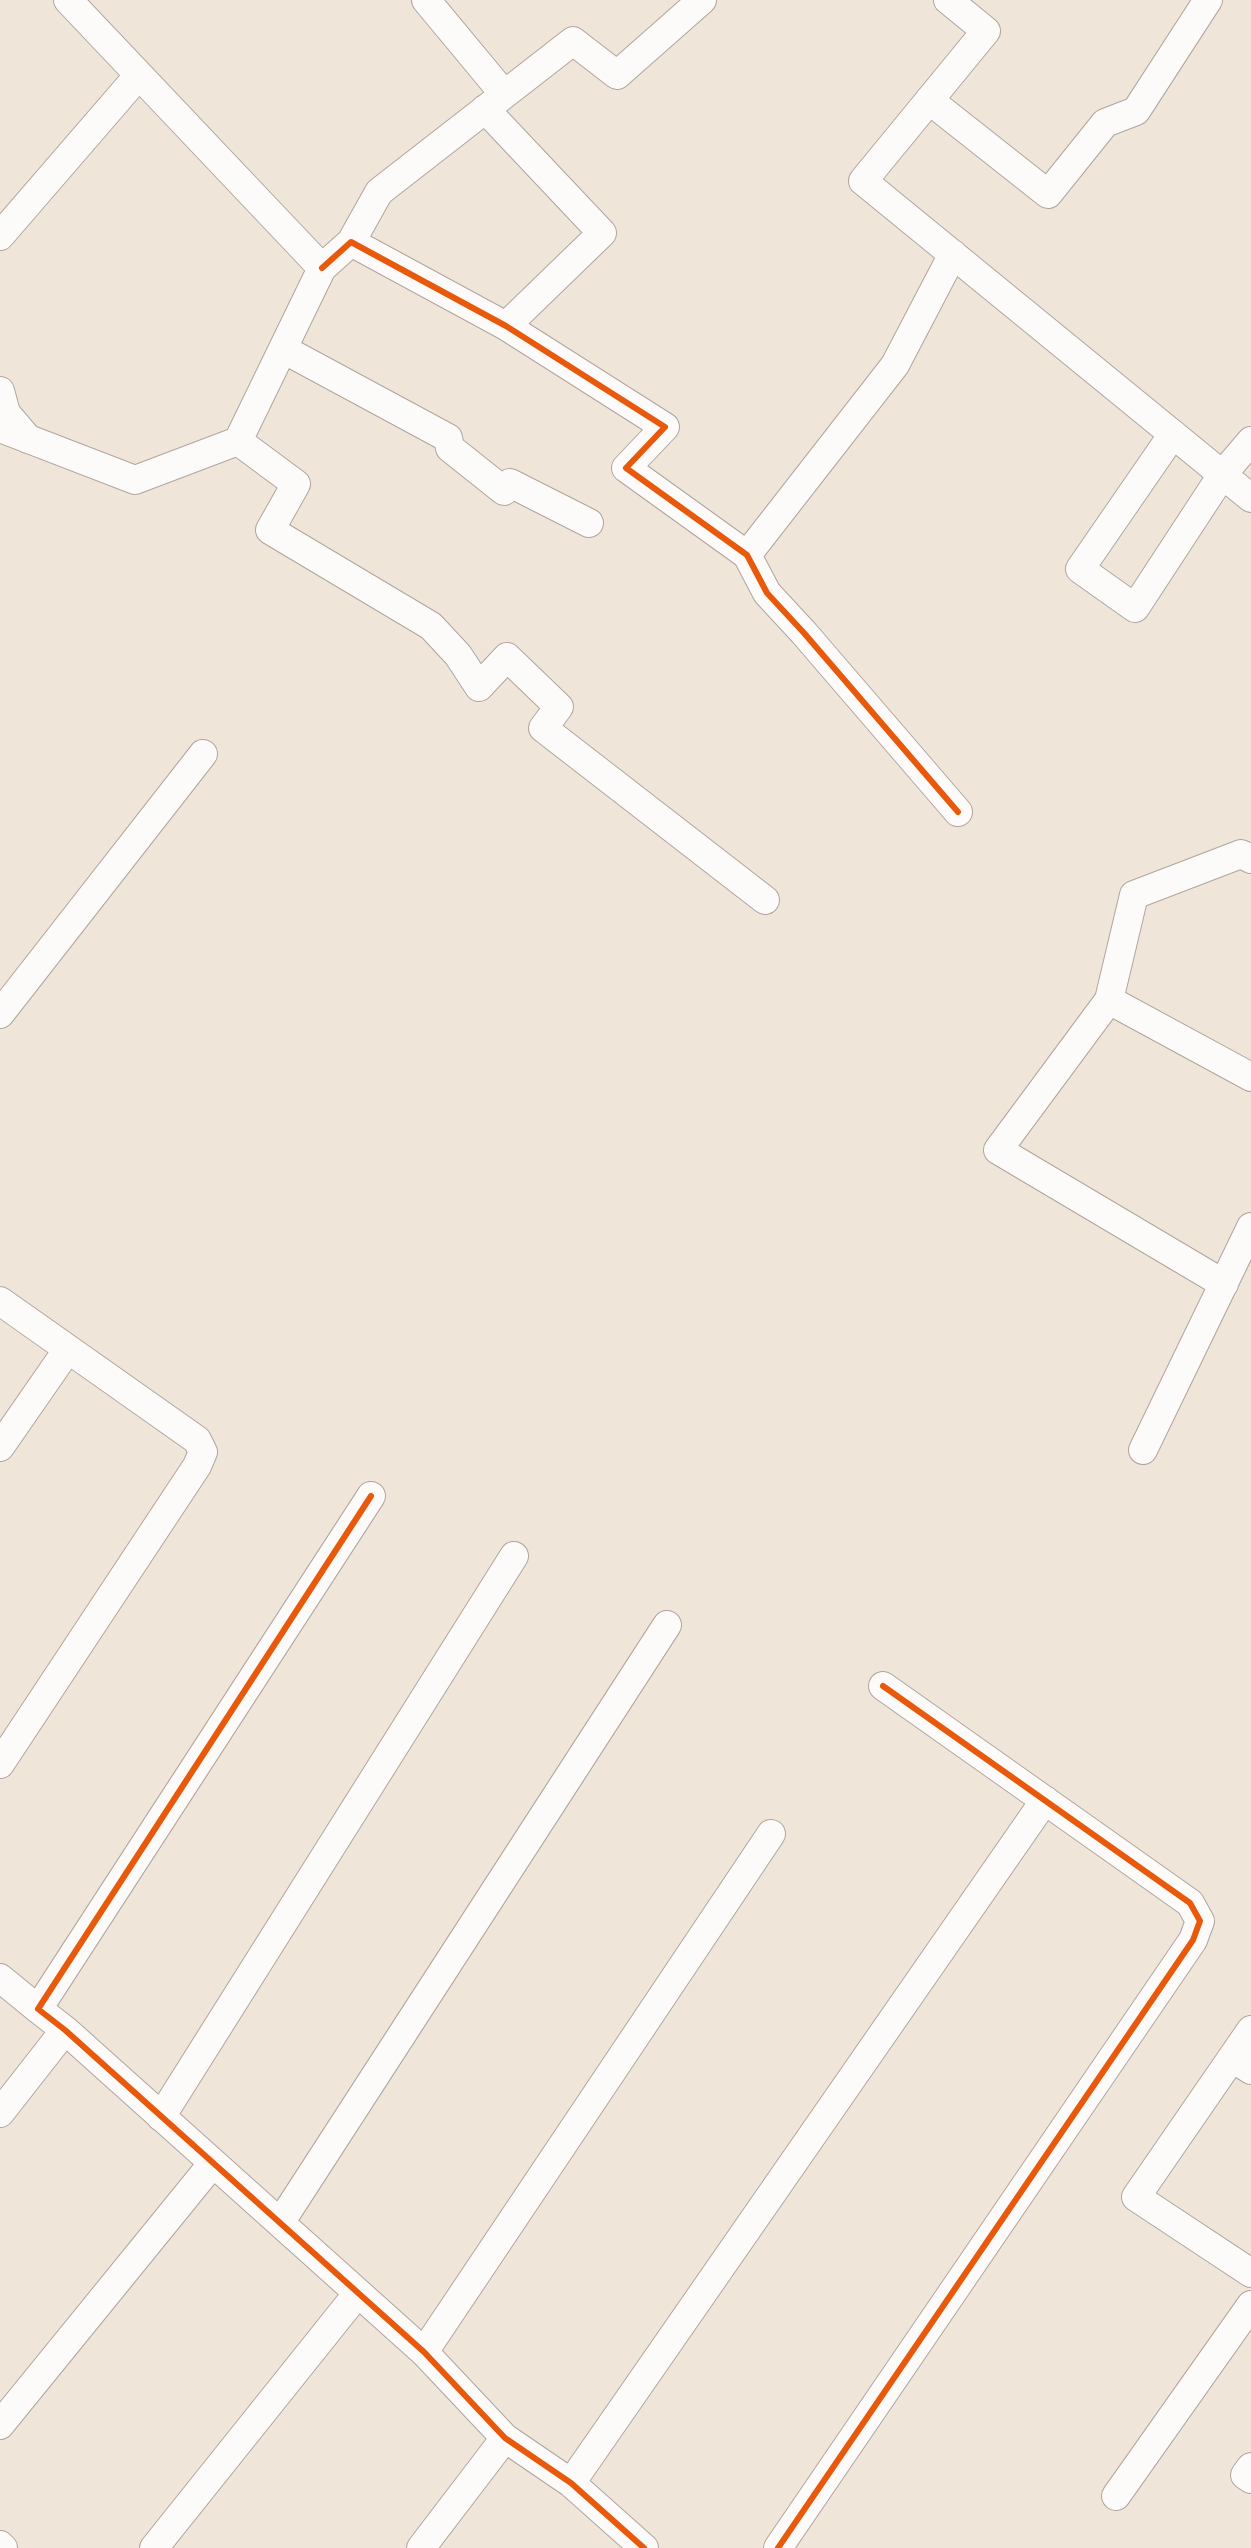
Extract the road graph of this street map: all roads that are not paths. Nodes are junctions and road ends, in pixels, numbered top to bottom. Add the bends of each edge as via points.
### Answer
1 (68, 0) edge
2 (426, 0) edge
3 (702, 0) edge
4 (948, 0) edge
5 (1208, 0) edge
6 (139, 75) junction
7 (929, 100) junction
8 (494, 102) junction
9 (0, 236) edge
10 (351, 242) junction
11 (953, 254) junction
12 (322, 268) junction
13 (506, 326) junction
14 (283, 349) junction
15 (0, 391) edge
16 (0, 428) edge
17 (1173, 434) junction
18 (28, 439) junction
19 (238, 441) junction
20 (1251, 441) edge
21 (1222, 474) junction
22 (1251, 498) edge
23 (589, 523) dead end
24 (747, 555) junction
25 (203, 754) dead end
26 (958, 812) dead end
27 (1248, 850) edge
28 (765, 900) dead end
29 (1109, 1000) junction
30 (0, 1014) edge
31 (1251, 1077) edge
32 (1251, 1227) edge
33 (1224, 1284) junction
34 (0, 1301) edge
35 (68, 1349) junction
36 (0, 1447) edge
37 (1144, 1450) dead end
38 (371, 1496) dead end
39 (514, 1556) dead end
40 (667, 1626) dead end
41 (882, 1686) dead end
42 (0, 1764) edge
43 (1045, 1800) junction
44 (771, 1834) dead end
45 (0, 1978) edge
46 (38, 2009) junction
47 (66, 2030) junction
48 (1251, 2030) edge
49 (1241, 2064) edge
50 (0, 2112) edge
51 (161, 2118) junction
52 (213, 2163) junction
53 (280, 2223) junction
54 (1251, 2274) edge
55 (358, 2293) junction
56 (1251, 2305) edge
57 (424, 2352) junction
58 (0, 2425) edge
59 (505, 2438) junction
60 (1251, 2467) edge
61 (1251, 2479) edge
62 (571, 2483) junction
63 (1116, 2496) dead end
64 (0, 2545) edge
65 (3, 2548) edge
66 (154, 2548) edge
67 (421, 2548) edge
68 (644, 2548) edge
69 (778, 2548) edge

1 - 6 street
2 - 8 street
3 - 8 street via 617,75 573,41
4 - 7 street via 986,30
5 - 7 street via 1136,111 1105,123 1048,194
6 - 9 street
6 - 12 street
7 - 11 street via 863,181
8 - 10 street via 378,192
8 - 13 street via 602,233
10 - 12 street
10 - 13 street
11 - 17 street
11 - 24 street via 895,365
12 - 14 street
13 - 24 street via 665,427 626,468
14 - 19 street
14 - 23 street via 448,438 450,448 504,491 510,483
15 - 18 street via 6,413
16 - 18 street
17 - 21 street
17 - 21 street via 1080,569 1135,608
18 - 19 street via 135,480
19 - 28 street via 296,484 270,530 430,626 458,655 480,687 507,657 559,707 543,728
20 - 21 street
21 - 22 street
24 - 26 street via 767,594
25 - 30 street
27 - 29 street via 1134,895
29 - 31 street
29 - 33 street via 998,1150
32 - 33 street
33 - 37 street
34 - 35 street
35 - 36 street
35 - 42 street via 197,1440 203,1452 197,1466
38 - 46 street
39 - 51 street
40 - 53 street
41 - 43 street
43 - 62 street
43 - 69 street via 1190,1902 1200,1920 1194,1940
44 - 57 street
45 - 46 street
46 - 47 street
47 - 50 street
47 - 51 street
48 - 49 street
49 - 54 street via 1136,2197
51 - 52 street
52 - 53 street
52 - 58 street
53 - 55 street
55 - 57 street
55 - 66 street
56 - 63 street
57 - 59 street
59 - 62 street
59 - 67 street
60 - 61 street via 1245,2475
62 - 68 street
64 - 65 street

